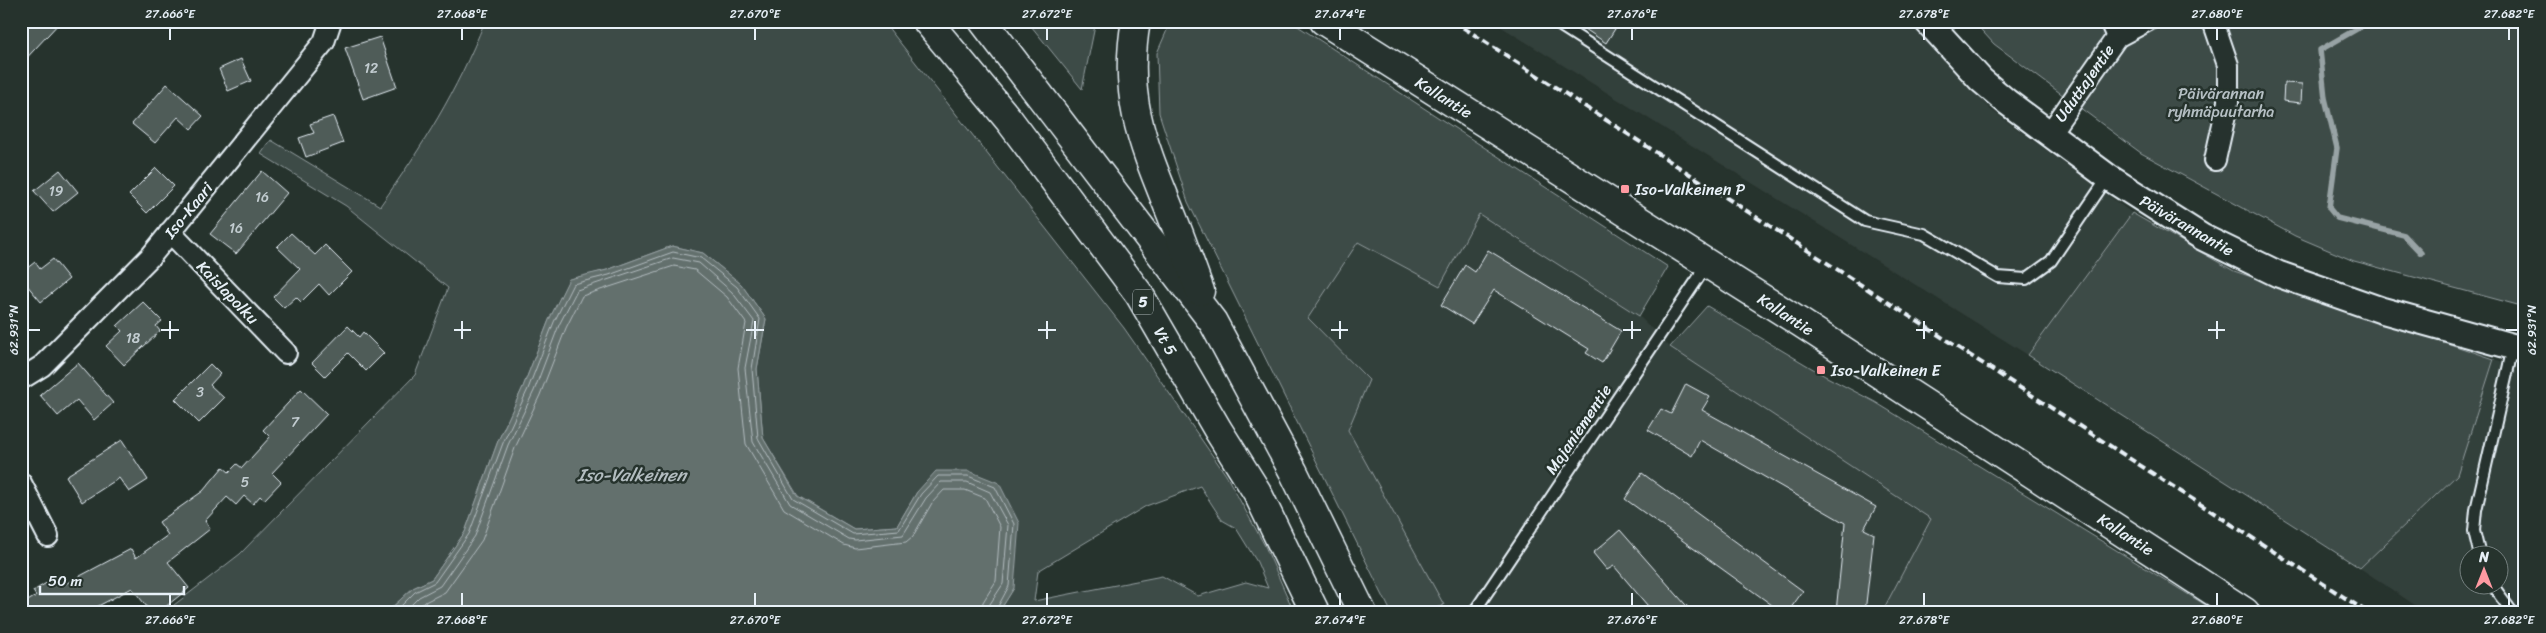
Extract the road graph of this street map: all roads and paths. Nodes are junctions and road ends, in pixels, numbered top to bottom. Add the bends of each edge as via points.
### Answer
1 (331, 21) edge
2 (927, 21) edge
3 (983, 21) edge
4 (1136, 21) edge
5 (1324, 21) edge
6 (1553, 21) edge
7 (1927, 21) edge
8 (2148, 21) edge
9 (2212, 21) edge
10 (2113, 29) edge
11 (2050, 133) junction
12 (2215, 160) dead end
13 (2108, 177) junction
14 (170, 232) junction
15 (1708, 264) junction
16 (1213, 322) junction
17 (2519, 348) edge
18 (286, 353) dead end
19 (21, 379) edge
20 (21, 483) edge
21 (48, 536) dead end
22 (2478, 546) edge
23 (2500, 596) edge
24 (1315, 612) edge
25 (1362, 612) edge
26 (1474, 612) edge
27 (2245, 612) edge
28 (2512, 612) edge

1 - 14 street, Iso-Kaari via 324,42
2 - 24 main road, Vt 5 / 5 via 1009,120 1139,294 1257,492
3 - 16 main road
4 - 16 main road via 1130,62 1131,94 1138,127
5 - 15 main road, Kallantie
6 - 13 lane via 1865,221 1924,234 1998,276 2026,279 2051,262
7 - 11 street, Päivärannantie via 1981,80
8 - 10 street, Uduttajentie
9 - 12 street via 2228,65 2228,102
10 - 11 street, Uduttajentie
11 - 13 street, Päivärannantie
13 - 17 street, Päivärannantie via 2202,237 2278,274 2381,310
14 - 18 street, Kaislapolku
14 - 19 street, Iso-Kaari via 151,256 42,366
15 - 26 lane, Majaniementie
15 - 27 main road, Kallantie
16 - 25 main road
17 - 22 lane via 2476,510 2474,531
20 - 21 street
23 - 28 lane

